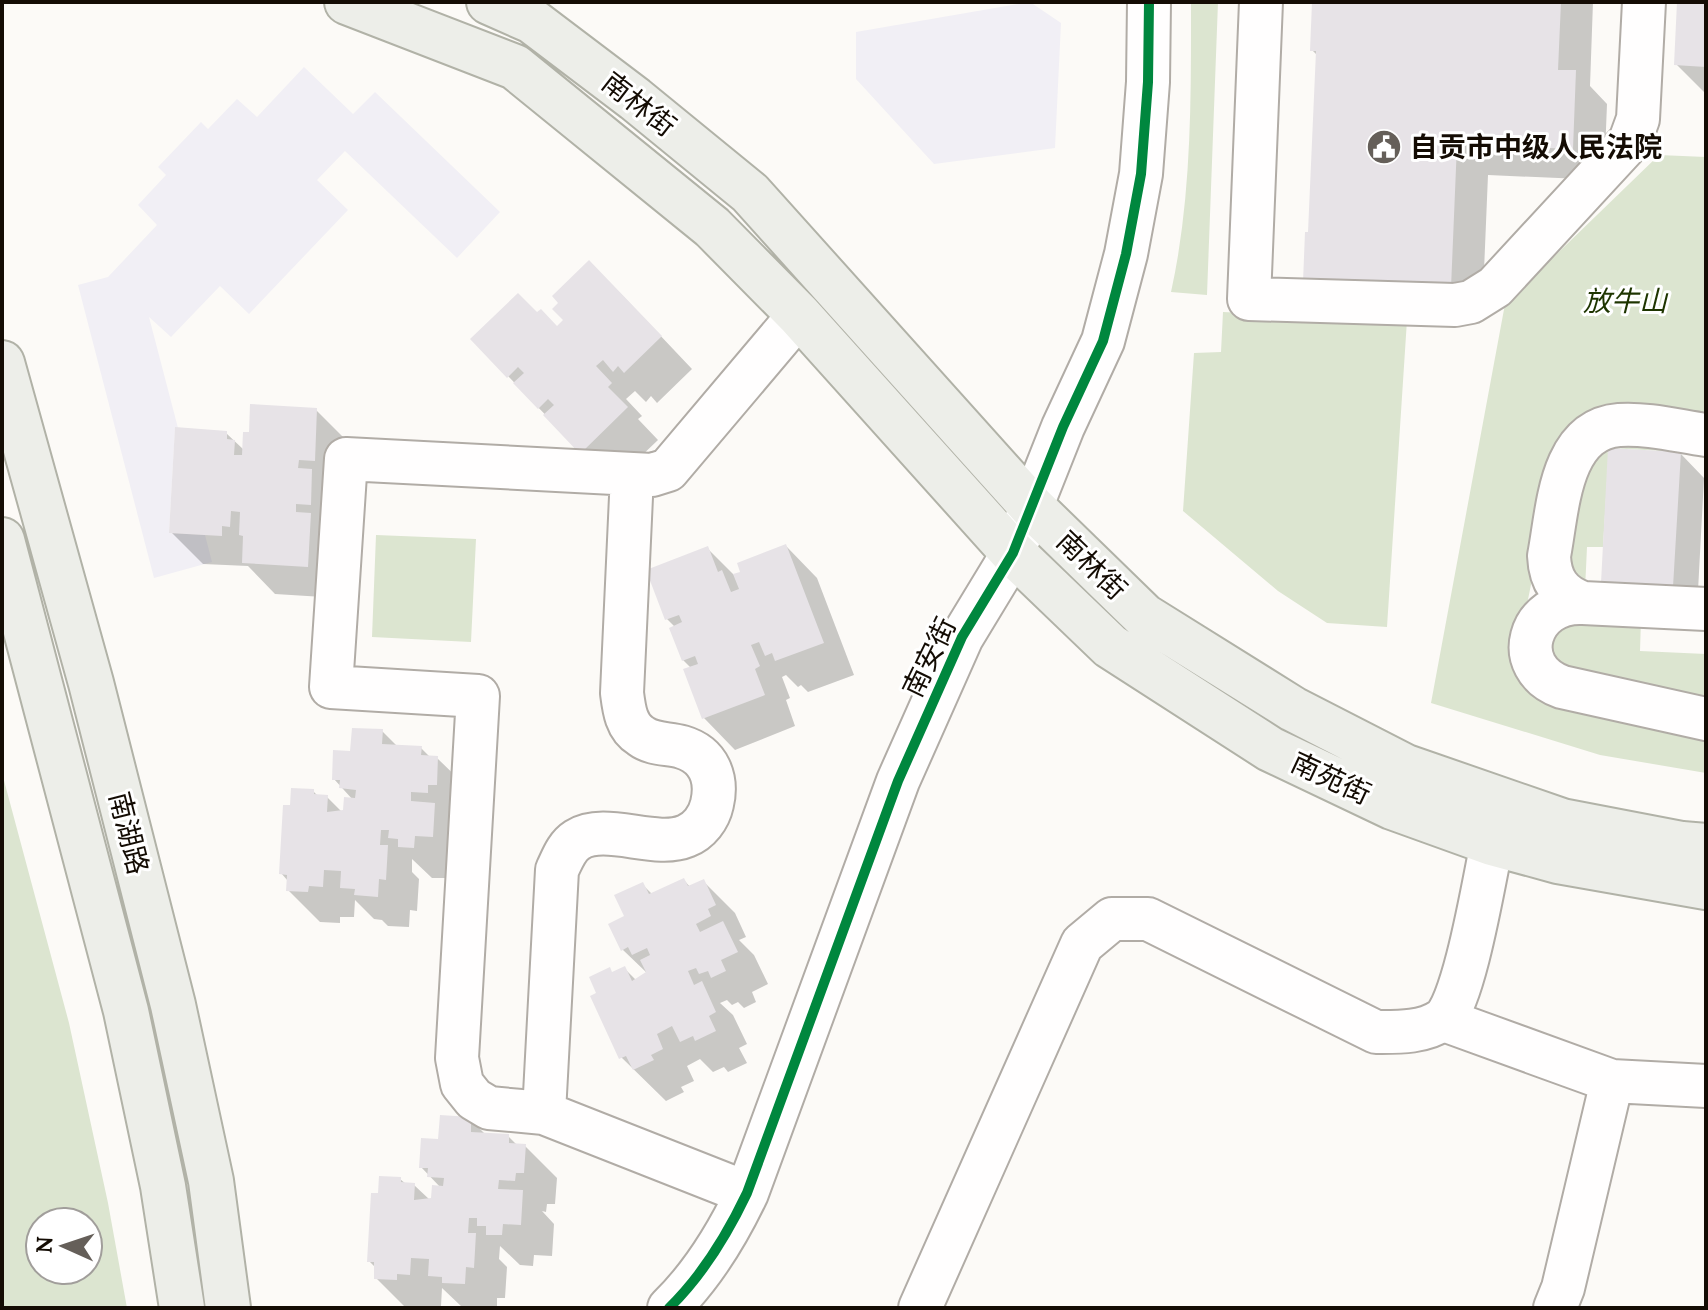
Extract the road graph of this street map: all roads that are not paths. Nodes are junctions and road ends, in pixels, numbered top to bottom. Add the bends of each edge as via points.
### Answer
1 (347, 2) edge
2 (489, 2) edge
3 (1149, 2) edge
4 (1261, 2) edge
5 (1644, 2) edge
6 (799, 315) junction
7 (2, 363) edge
8 (1706, 435) edge
9 (632, 475) junction
10 (1032, 507) junction
11 (2, 540) edge
12 (1013, 553) junction
13 (1549, 556) junction
14 (1583, 603) junction
15 (1706, 609) edge
16 (1532, 636) junction
17 (1706, 719) edge
18 (1492, 843) junction
19 (1706, 846) edge
20 (1706, 887) edge
21 (1444, 1020) junction
22 (1612, 1081) junction
23 (1706, 1086) edge
24 (544, 1113) junction
25 (747, 1193) junction
26 (182, 1308) edge
27 (228, 1308) edge
28 (669, 1308) edge
29 (920, 1308) edge
30 (1555, 1308) edge

1 - 6 main road, 南林街 via 515,67 712,227
2 - 10 main road, 南林街 via 532,21 750,193
3 - 10 street, 南安街 via 1141,174 1126,254 1103,341
4 - 5 street via 1249,299 1455,305 1495,287 1630,141 1638,119
6 - 9 street via 668,470
6 - 12 main road, 南林街
7 - 27 main road, 南湖路 via 173,1005 211,1181
8 - 13 street via 1623,424 1586,437 1567,467
9 - 24 street via 624,709 639,735 697,753 714,779 714,797 703,823 689,835 675,840 598,835 577,839 565,853 557,870
9 - 24 street via 346,459 331,687 478,696 457,1058 462,1084 474,1099 489,1108
10 - 12 street, 南安街
10 - 19 main road, 南林街 via 1144,616 1293,709 1406,767 1562,821
11 - 26 main road, 南湖路 via 126,1011
12 - 18 main road, 南苑街 via 1110,646 1270,749 1392,807
12 - 25 street, 南安街 via 962,637 898,781
13 - 14 street via 1559,588
13 - 16 street
14 - 15 street
14 - 16 street via 1553,608
16 - 17 street via 1533,660 1554,684
18 - 20 main road, 南苑街 via 1558,861
18 - 21 street via 1459,993
21 - 22 street
21 - 29 street via 1411,1032 1376,1032 1148,919 1112,919 1082,944
22 - 23 street
22 - 30 street
24 - 25 street
25 - 28 street, 南安街 via 698,1276

